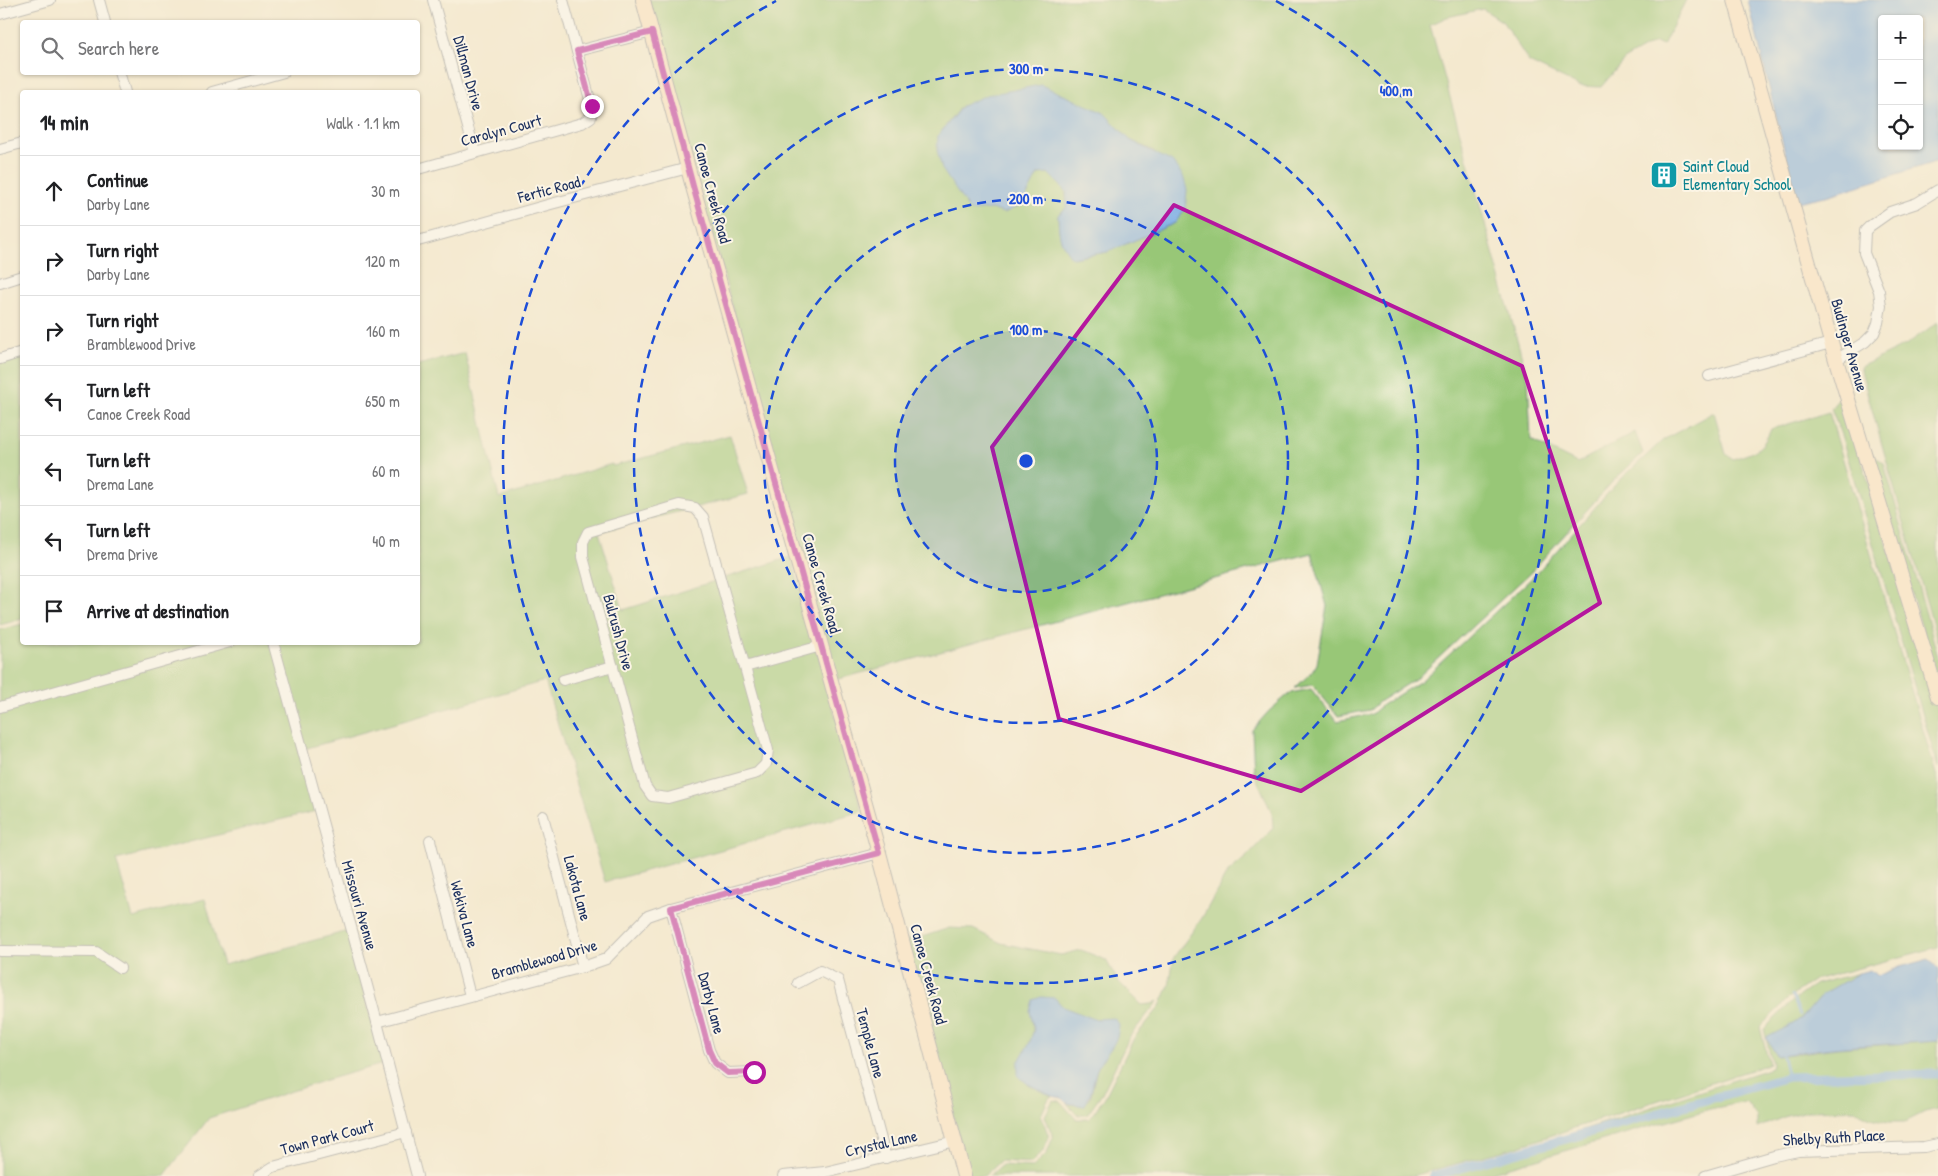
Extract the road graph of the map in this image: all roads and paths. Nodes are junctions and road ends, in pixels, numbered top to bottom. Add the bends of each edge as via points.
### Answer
1 (50, 0) edge
2 (99, 0) edge
3 (433, 0) edge
4 (563, 0) edge
5 (643, 0) edge
6 (1735, 0) edge
7 (0, 14) edge
8 (104, 20) edge
9 (652, 32) junction
10 (577, 51) junction
11 (120, 75) edge
12 (273, 75) edge
13 (124, 90) edge
14 (219, 90) edge
15 (20, 144) edge
16 (0, 149) edge
17 (476, 153) junction
18 (420, 168) edge
19 (688, 168) junction
20 (1938, 190) edge
21 (420, 240) edge
22 (20, 277) edge
23 (0, 283) edge
24 (1831, 343) junction
25 (20, 353) edge
26 (0, 359) edge
27 (1836, 360) junction
28 (1709, 376) dead end
29 (220, 645) edge
30 (274, 645) edge
31 (821, 646) junction
32 (613, 666) junction
33 (745, 667) junction
34 (563, 680) dead end
35 (1938, 697) edge
36 (0, 708) edge
37 (543, 816) dead end
38 (430, 840) dead end
39 (879, 853) junction
40 (671, 908) junction
41 (0, 951) edge
42 (583, 967) junction
43 (120, 968) dead end
44 (798, 983) dead end
45 (470, 996) junction
46 (378, 1022) junction
47 (754, 1072) dead end
48 (406, 1132) junction
49 (955, 1141) junction
50 (1938, 1144) edge
51 (886, 1158) junction
52 (1728, 1173) edge
53 (259, 1176) edge
54 (417, 1176) edge
55 (783, 1176) edge
56 (964, 1176) edge
57 (1705, 1176) edge

1 - 7 street
2 - 8 street
3 - 17 street, Dillman Drive
4 - 10 street
5 - 9 main road, Canoe Creek Road
6 - 24 main road, Budinger Avenue
9 - 10 street
9 - 19 main road, Canoe Creek Road
10 - 17 street, Carolyn Court via 592,106 590,117 582,123
11 - 13 street
12 - 14 street
15 - 16 street
17 - 18 street, Carolyn Court
19 - 21 street, Fertic Road
19 - 31 main road, Canoe Creek Road
20 - 27 street via 1917,203 1890,212 1865,231 1864,253 1879,291 1878,323 1865,342
22 - 23 street
24 - 27 main road, Budinger Avenue
24 - 28 street
25 - 26 street
27 - 35 main road, Budinger Avenue
29 - 36 street
30 - 46 street, Missouri Avenue
31 - 33 street
31 - 39 main road, Canoe Creek Road
32 - 33 street, Bulrush Drive via 645,786 652,796 668,798 757,774 766,764 768,750
32 - 33 street, Bulrush Drive via 583,557 582,542 588,532 679,505 695,508 703,517
32 - 34 street
37 - 42 street, Lakota Lane
38 - 45 street, Wekiva Lane
39 - 40 street, Bramblewood Drive
39 - 49 main road, Canoe Creek Road
40 - 42 street, Bramblewood Drive via 648,916 606,959
40 - 47 street, Darby Lane via 715,1063 728,1073
41 - 43 street via 96,952
42 - 45 street, Bramblewood Drive
44 - 51 street, Temple Lane via 820,971 838,980
45 - 46 street, Bramblewood Drive
46 - 48 street, Missouri Avenue
48 - 53 street, Town Park Court via 273,1167
48 - 54 street, Missouri Avenue
49 - 51 street, Crystal Lane
49 - 56 main road, Canoe Creek Road
50 - 52 street, Shelby Ruth Place via 1924,1148 1798,1151
51 - 55 street, Crystal Lane via 825,1172
52 - 57 street, Shelby Ruth Place

